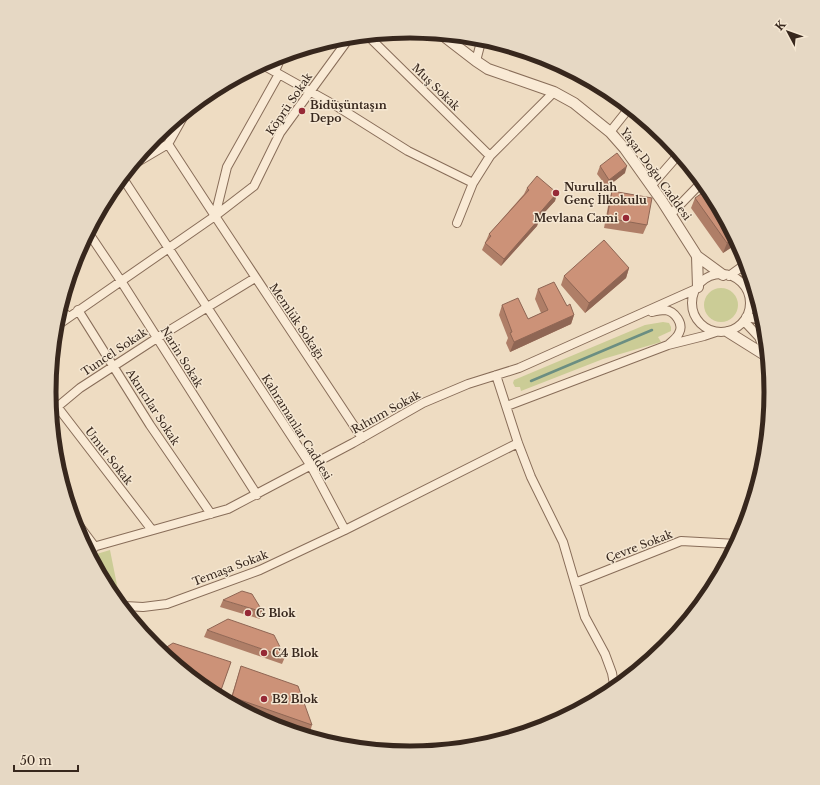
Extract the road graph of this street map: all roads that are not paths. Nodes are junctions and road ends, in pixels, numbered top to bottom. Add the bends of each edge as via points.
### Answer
1 (372, 40) edge
2 (449, 40) edge
3 (345, 44) edge
4 (480, 45) edge
5 (476, 61) junction
6 (280, 63) edge
7 (268, 68) edge
8 (277, 73) junction
9 (310, 91) junction
10 (554, 92) junction
11 (627, 112) edge
12 (180, 123) edge
13 (610, 132) junction
14 (168, 144) junction
15 (490, 156) junction
16 (144, 158) edge
17 (676, 158) edge
18 (125, 182) edge
19 (473, 183) junction
20 (651, 186) junction
21 (698, 186) edge
22 (671, 214) junction
23 (215, 216) junction
24 (457, 223) dead end
25 (91, 237) edge
26 (168, 249) junction
27 (697, 256) junction
28 (741, 266) edge
29 (726, 275) junction
30 (255, 278) junction
31 (121, 281) junction
32 (697, 288) junction
33 (206, 307) junction
34 (78, 310) junction
35 (65, 313) edge
36 (644, 313) junction
37 (68, 317) junction
38 (745, 319) junction
39 (757, 320) edge
40 (62, 321) edge
41 (716, 332) junction
42 (728, 332) junction
43 (157, 338) junction
44 (760, 340) edge
45 (668, 345) junction
46 (762, 353) edge
47 (114, 366) junction
48 (496, 375) junction
49 (507, 406) junction
50 (57, 407) joint
51 (362, 438) junction
52 (518, 443) junction
53 (311, 466) junction
54 (256, 495) junction
55 (211, 514) junction
56 (152, 530) junction
57 (345, 530) junction
58 (83, 531) edge
59 (731, 544) edge
60 (95, 546) junction
61 (91, 547) edge
62 (575, 583) junction
63 (128, 606) edge
64 (614, 682) edge

1 - 15 street, Muş Sokak
2 - 5 street, Yaşar Doğu Caddesi
3 - 9 street, Köprü Sokak
4 - 5 street
5 - 10 street, Yaşar Doğu Caddesi via 488,69
6 - 8 street
7 - 8 street
8 - 9 street
8 - 23 street via 227,167
9 - 19 street via 408,151
9 - 23 street, Köprü Sokak via 280,134 254,186
10 - 13 street, Yaşar Doğu Caddesi via 574,102
10 - 15 street
11 - 13 street
12 - 14 street
13 - 20 street, Yaşar Doğu Caddesi
14 - 16 street
14 - 23 street, Memlük Sokağı
15 - 19 street
17 - 20 street
18 - 26 street, Kahramanlar Caddesi
19 - 24 street
20 - 22 street, Yaşar Doğu Caddesi
21 - 22 street
22 - 27 street, Yaşar Doğu Caddesi
23 - 26 street, Köprü Sokak
23 - 30 street, Memlük Sokağı
25 - 31 street, Narin Sokak
26 - 31 street, Köprü Sokak
26 - 33 street, Kahramanlar Caddesi
27 - 29 street
27 - 32 street
28 - 29 street
29 - 32 street via 707,278
29 - 38 street via 739,280 745,286 750,303 749,313
30 - 33 street, Tuncel Sokak
30 - 51 street, Memlük Sokağı
31 - 34 street, Köprü Sokak
31 - 43 street, Narin Sokak
32 - 36 street, Rıhtım Sokak
32 - 41 street via 693,298 695,316 701,324
33 - 43 street, Tuncel Sokak
33 - 53 street, Kahramanlar Caddesi
34 - 37 street, Köprü Sokak
34 - 47 street, Akıncılar Sokak
35 - 37 street
36 - 45 street via 665,310 673,313 679,321 679,335
36 - 48 street, Rıhtım Sokak via 519,368
37 - 40 street, Köprü Sokak
38 - 39 street
38 - 42 street via 737,328
38 - 44 street
41 - 42 street
41 - 45 street
42 - 46 street
43 - 47 street, Tuncel Sokak
43 - 54 street, Narin Sokak
45 - 49 street
47 - 50 street, Tuncel Sokak
47 - 55 street, Akıncılar Sokak via 150,425
48 - 49 street
48 - 51 street, Rıhtım Sokak via 423,403
49 - 52 street
50 - 56 street, Umut Sokak
51 - 53 street, Rıhtım Sokak
52 - 57 street
52 - 62 street via 563,542
53 - 54 street, Rıhtım Sokak
53 - 57 street, Kahramanlar Caddesi
54 - 55 street, Rıhtım Sokak via 228,509
55 - 56 street, Rıhtım Sokak
56 - 60 street, Rıhtım Sokak
57 - 63 street, Temaşa Sokak via 260,570 167,604
58 - 60 street
59 - 62 street, Çevre Sokak via 681,541
60 - 61 street, Rıhtım Sokak
62 - 64 street via 585,617 605,654

